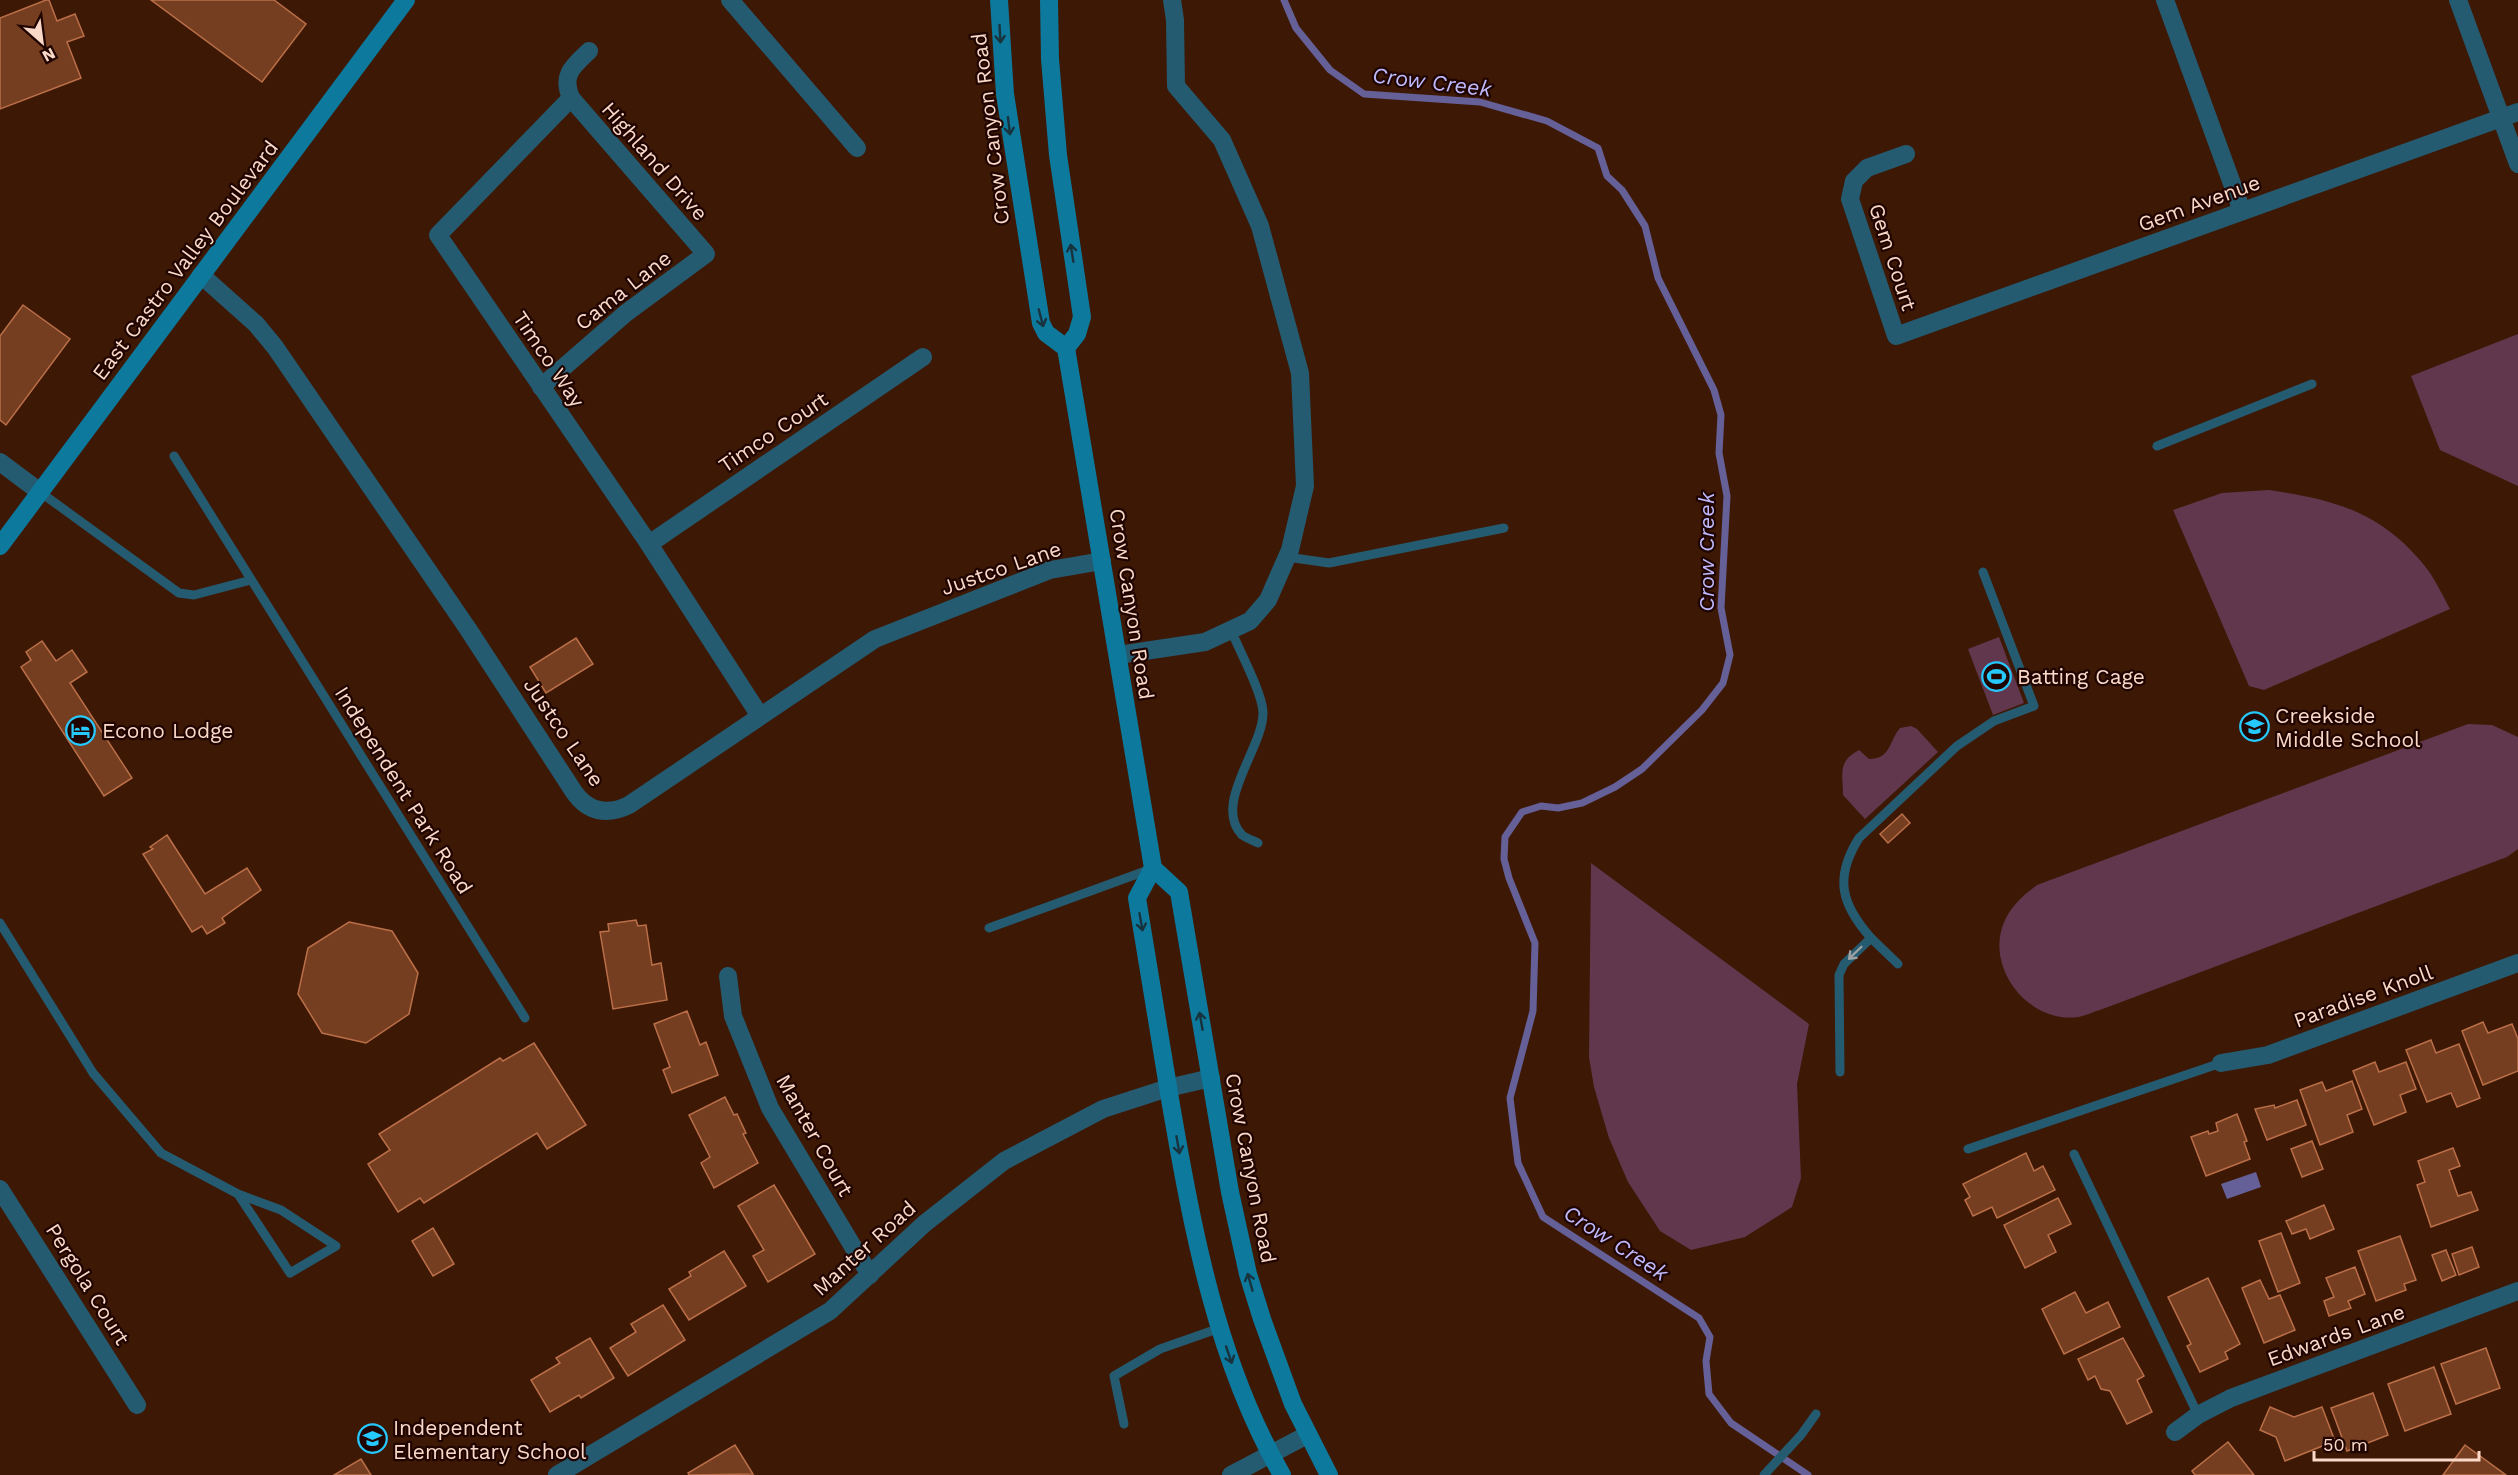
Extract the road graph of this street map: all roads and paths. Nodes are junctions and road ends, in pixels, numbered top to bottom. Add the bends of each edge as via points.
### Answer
1 (406, 0) edge
2 (730, 0) edge
3 (999, 0) edge
4 (1049, 0) edge
5 (1172, 0) edge
6 (2164, 0) edge
7 (2458, 0) edge
8 (589, 51) dead end
9 (571, 98) junction
10 (2510, 115) edge
11 (857, 148) dead end
12 (1906, 154) dead end
13 (2518, 164) edge
14 (2242, 211) junction
15 (706, 254) joint
16 (201, 275) junction
17 (1896, 336) joint
18 (1066, 348) junction
19 (923, 357) dead end
20 (2312, 384) dead end
21 (541, 387) junction
22 (2157, 446) dead end
23 (174, 456) dead end
24 (0, 462) edge
25 (40, 492) junction
26 (1504, 528) dead end
27 (649, 544) junction
28 (0, 546) edge
29 (1287, 557) junction
30 (1102, 561) junction
31 (1983, 572) dead end
32 (251, 580) junction
33 (1231, 630) junction
34 (1118, 655) junction
35 (759, 716) junction
36 (1258, 843) dead end
37 (1153, 868) junction
38 (0, 923) edge
39 (989, 928) dead end
40 (1871, 938) junction
41 (2518, 963) edge
42 (1898, 964) dead end
43 (728, 976) dead end
44 (525, 1018) dead end
45 (2221, 1063) joint
46 (1840, 1072) dead end
47 (1211, 1078) junction
48 (1168, 1088) junction
49 (1968, 1149) dead end
50 (2074, 1154) dead end
51 (0, 1189) edge
52 (238, 1194) junction
53 (870, 1275) junction
54 (2518, 1291) edge
55 (1220, 1328) junction
56 (137, 1405) dead end
57 (1816, 1413) dead end
58 (2198, 1415) junction
59 (1124, 1424) dead end
60 (2175, 1432) dead end
61 (1307, 1435) junction
62 (1269, 1453) junction
63 (557, 1475) edge
64 (1231, 1475) edge
65 (1282, 1475) edge
66 (1329, 1475) edge
67 (1764, 1475) edge

1 - 16 main road, East Castro Valley Boulevard
2 - 11 street
3 -> 18 main road, Crow Canyon Road via 1005,94 1041,323 1046,333
18 -> 4 main road via 1083,317 1058,155
5 - 29 street via 1176,86 1222,140 1255,216 1300,373 1305,486
6 - 14 street
7 - 10 street
8 - 9 street via 568,71
9 - 15 street, Highland Drive
9 - 21 street, Timco Way via 438,235
10 - 13 street
10 - 14 street, Gem Avenue
12 - 17 street, Gem Court via 1867,168 1854,181 1851,199
14 - 17 street, Gem Avenue
15 - 21 street, Cama Lane via 626,313
16 - 25 main road, East Castro Valley Boulevard
16 - 35 street, Justco Lane via 256,324 275,347 585,805 600,811 622,809
18 - 30 main road, Crow Canyon Road
19 - 27 street, Timco Court
20 - 22 lane
21 - 27 street, Timco Way
23 - 32 lane, Independent Park Road
24 - 25 street
25 - 28 main road, East Castro Valley Boulevard
25 - 32 lane via 179,593 194,595
26 - 29 lane via 1329,563
27 - 35 street, Timco Way
29 - 33 street via 1268,600 1250,621
30 - 34 main road, Crow Canyon Road
30 - 35 street, Justco Lane via 1050,570 893,631 850,654
31 - 40 lane via 2034,706 1994,721 1957,746 1859,838 1848,855 1844,891 1848,908
32 - 44 lane, Independent Park Road
33 - 34 street via 1205,642
33 - 36 lane via 1263,711 1261,728 1232,803 1233,820 1242,835
34 - 37 main road, Crow Canyon Road
37 - 39 lane
47 -> 37 main road, Crow Canyon Road via 1179,892
37 -> 48 main road via 1137,898
38 - 52 lane via 93,1072 161,1153
40 - 42 lane
40 -> 46 lane via 1844,964 1839,975
41 - 45 street, Paradise Knoll via 2268,1055
43 - 53 street, Manter Court via 733,1016 770,1108
45 - 49 lane
47 - 48 street, Manter Road
61 -> 47 main road, Crow Canyon Road via 1277,1364 1248,1274
48 - 53 street, Manter Road via 1103,1109 1004,1161 924,1224
48 -> 55 main road via 1194,1232
50 - 58 lane
51 - 56 street, Pergola Court
52 - 52 lane via 281,1210 336,1246 290,1274
53 - 63 street, Manter Road via 830,1311
54 - 58 street, Edwards Lane via 2231,1398
55 - 59 lane via 1160,1349 1114,1376
55 -> 62 main road
57 - 67 lane via 1800,1437
58 - 60 street, Edwards Lane
61 - 62 street
61 - 66 main road, Crow Canyon Road
62 - 64 street
62 - 65 main road

